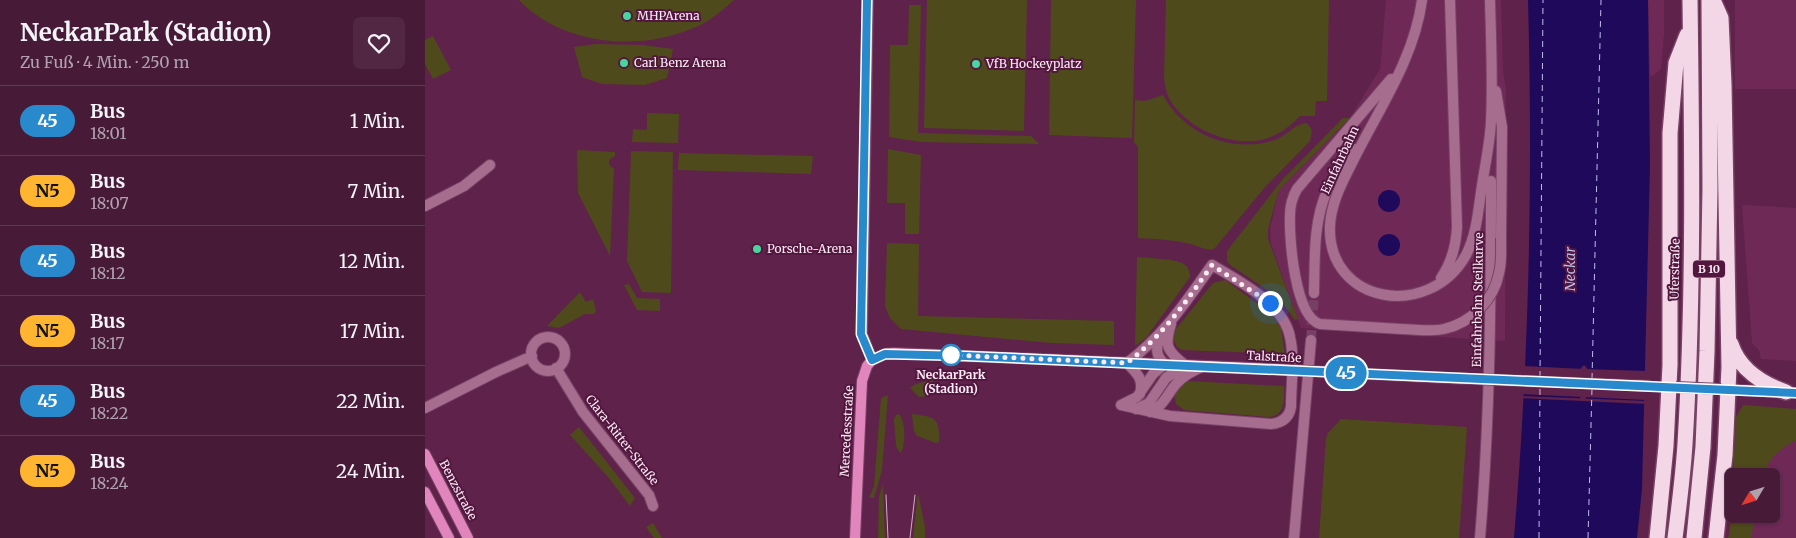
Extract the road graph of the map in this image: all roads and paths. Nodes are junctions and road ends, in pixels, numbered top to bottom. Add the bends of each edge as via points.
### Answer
1 (867, 0) edge
2 (1422, 0) edge
3 (1450, 0) edge
4 (1490, 0) edge
5 (1690, 0) edge
6 (1709, 0) edge
7 (1713, 0) edge
8 (1691, 24) junction
9 (1403, 65) junction
10 (1491, 65) junction
11 (1367, 132) junction
12 (490, 165) dead end
13 (1491, 181) dead end
14 (425, 206) edge
15 (1432, 288) junction
16 (1314, 293) tunnel mouth
17 (1172, 321) junction
18 (1160, 334) junction
19 (1729, 338) junction
20 (1311, 340) tunnel mouth
21 (532, 356) junction
22 (872, 360) junction
23 (1127, 363) junction
24 (1165, 364) junction
25 (1185, 365) junction
26 (1204, 366) junction
27 (556, 368) junction
28 (1669, 386) junction
29 (1725, 389) junction
30 (1791, 392) edge
31 (1140, 394) junction
32 (1156, 395) junction
33 (1169, 395) junction
34 (425, 408) edge
35 (1136, 409) junction
36 (1154, 410) junction
37 (1189, 418) junction
38 (425, 454) edge
39 (425, 492) edge
40 (653, 506) dead end
41 (449, 538) edge
42 (468, 538) edge
43 (855, 538) edge
44 (1294, 538) edge
45 (1480, 538) edge
46 (1657, 538) edge
47 (1675, 538) edge
48 (1694, 538) edge
49 (1716, 538) edge

1 - 22 street via 861,334
2 - 9 street, Einfahrbahn
3 - 15 street via 1456,241 1450,263
4 - 10 street, Einfahrbahn
5 - 8 highway, Uferstraße / B 10
6 - 48 highway, B 10 via 1707,351 1703,447
7 - 19 highway, B 10 via 1721,18
8 - 28 highway, B 10 via 1676,63 1671,114
8 - 47 highway, Uferstraße / B 10 via 1689,350 1685,445
9 - 10 street, bridge via 1294,195 1290,217 1296,283 1307,313 1312,321 1320,324 1443,329 1474,314 1485,302 1498,279 1501,238 1502,127
9 - 11 street, Einfahrbahn
10 - 15 street, Einfahrbahn via 1491,122 1472,240 1460,264
11 - 15 street, Einfahrbahn via 1332,208 1330,236 1333,253 1351,279 1381,294 1406,296
11 - 16 street via 1338,171 1323,201 1317,236
12 - 14 street via 464,186
13 - 45 street, Einfahrbahn Steilkurve via 1491,317
17 - 18 street
17 - 25 street via 1167,345 1171,354
17 - 37 street via 1212,265 1275,308 1291,338 1291,407 1286,418 1271,424
18 - 23 street
18 - 24 street via 1157,351
19 - 29 highway, B 10
19 - 30 highway, B 10 via 1735,354 1750,372 1770,385
20 - 44 street
21 - 27 street via 541,368
21 - 27 street via 533,347 539,340 557,339 565,355
21 - 34 street
22 - 23 main road, Talstraße via 894,353
22 - 43 main road, Mercedesstraße via 863,373 861,390
23 - 24 main road, Talstraße
23 - 31 street via 1140,377
24 - 25 main road, Talstraße
24 - 31 street via 1153,374
25 - 26 main road, Talstraße
25 - 32 street via 1166,378
26 - 28 main road, Talstraße, bridge
26 - 33 street via 1182,378
27 - 40 street, Clara-Ritter-Straße via 593,426 649,496
28 - 29 main road, Talstraße, bridge
28 - 46 highway, B 10
29 - 30 main road, Talstraße
29 - 49 highway, B 10
31 - 35 street via 1121,405
32 - 35 street via 1149,403
32 - 36 street
33 - 36 street
33 - 37 street via 1171,405
35 - 36 street
36 - 37 street
38 - 42 main road, Benzstraße
39 - 41 main road

